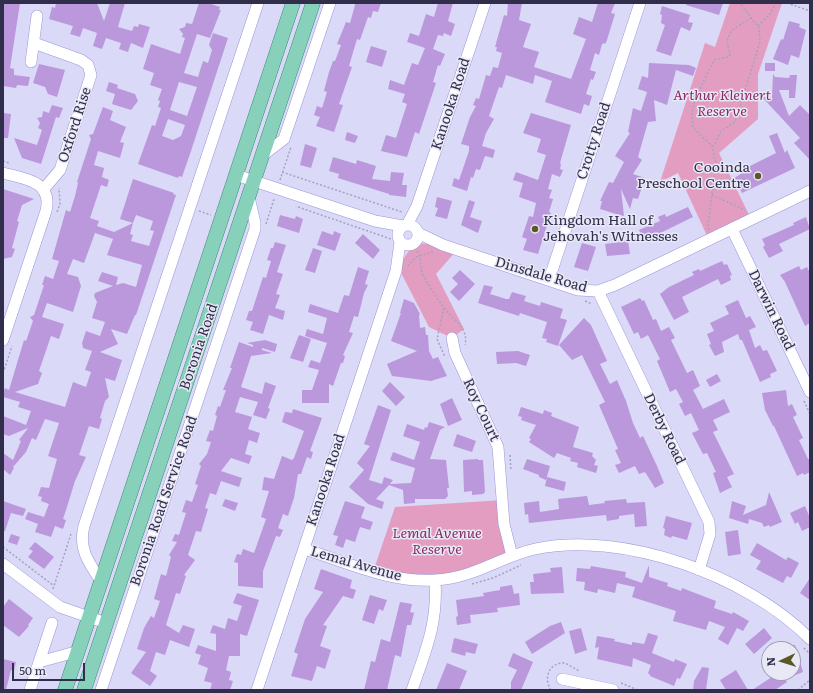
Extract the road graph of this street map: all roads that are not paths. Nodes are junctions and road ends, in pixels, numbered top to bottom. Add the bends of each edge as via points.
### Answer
1 (258, 3) edge
2 (294, 3) edge
3 (313, 3) edge
4 (330, 3) edge
5 (485, 3) edge
6 (640, 3) edge
7 (36, 16) dead end
8 (34, 43) junction
9 (31, 62) dead end
10 (262, 156) junction
11 (3, 173) edge
12 (236, 175) junction
13 (254, 181) junction
14 (43, 190) junction
15 (810, 191) edge
16 (249, 197) junction
17 (374, 221) junction
18 (411, 227) junction
19 (732, 229) junction
20 (398, 240) junction
21 (443, 245) junction
22 (415, 246) junction
23 (396, 270) junction
24 (549, 280) junction
25 (598, 290) junction
26 (452, 338) dead end
27 (3, 340) edge
28 (810, 392) edge
29 (304, 549) junction
30 (512, 556) junction
31 (3, 564) edge
32 (699, 570) junction
33 (435, 580) junction
34 (101, 581) junction
35 (89, 618) junction
36 (52, 623) dead end
37 (106, 623) junction
38 (805, 642) edge
39 (79, 651) junction
40 (39, 662) junction
41 (562, 679) dead end
42 (30, 690) edge
43 (65, 690) edge
44 (84, 690) edge
45 (101, 690) edge
46 (257, 690) edge
47 (412, 690) edge
48 (613, 690) edge

1 - 34 street via 84,526 84,554
2 - 12 main road, Boronia Road
3 - 10 main road, Boronia Road
4 - 10 street via 284,139
5 - 18 street, Kanooka Road
6 - 24 street, Crotty Road
7 - 8 street
8 - 9 street
8 - 14 street, Oxford Rise via 81,60 88,65 91,74 60,170
10 - 13 main road, Boronia Road
11 - 14 street via 34,182
12 - 13 street, Dinsdale Road
12 - 34 main road, Boronia Road
13 - 16 main road, Boronia Road
13 - 17 street, Dinsdale Road
14 - 27 street via 48,201 46,211
15 - 19 street, Dinsdale Road
16 - 37 main road, Boronia Road
16 - 45 street, Boronia Road Service Road via 255,223 254,230
17 - 18 street, Dinsdale Road
17 - 20 street, Dinsdale Road
18 - 20 street via 399,230
18 - 21 street, Dinsdale Road
18 - 22 street via 418,238
19 - 25 street, Dinsdale Road via 615,285
19 - 28 street, Darwin Road
20 - 22 street via 405,245
20 - 23 street, Kanooka Road
21 - 22 street, Dinsdale Road
21 - 24 street, Dinsdale Road
22 - 23 street, Kanooka Road
23 - 29 street, Kanooka Road
24 - 25 street, Dinsdale Road via 578,290
25 - 32 street, Derby Road via 709,522 710,534
26 - 30 street, Roy Court via 455,352 498,447 504,524
29 - 33 street, Lemal Avenue via 380,574 409,580
29 - 46 street, Kanooka Road
30 - 32 street, Lemal Avenue via 552,546 591,544 644,553
30 - 33 street, Lemal Avenue via 467,575
31 - 35 street via 60,607
32 - 38 street, Lemal Avenue via 761,600 796,626
33 - 47 street via 434,621
34 - 35 main road, Boronia Road
35 - 37 street
35 - 39 main road, Boronia Road
36 - 40 street
37 - 44 main road, Boronia Road
39 - 40 street
39 - 43 main road, Boronia Road
40 - 42 street
41 - 48 street

